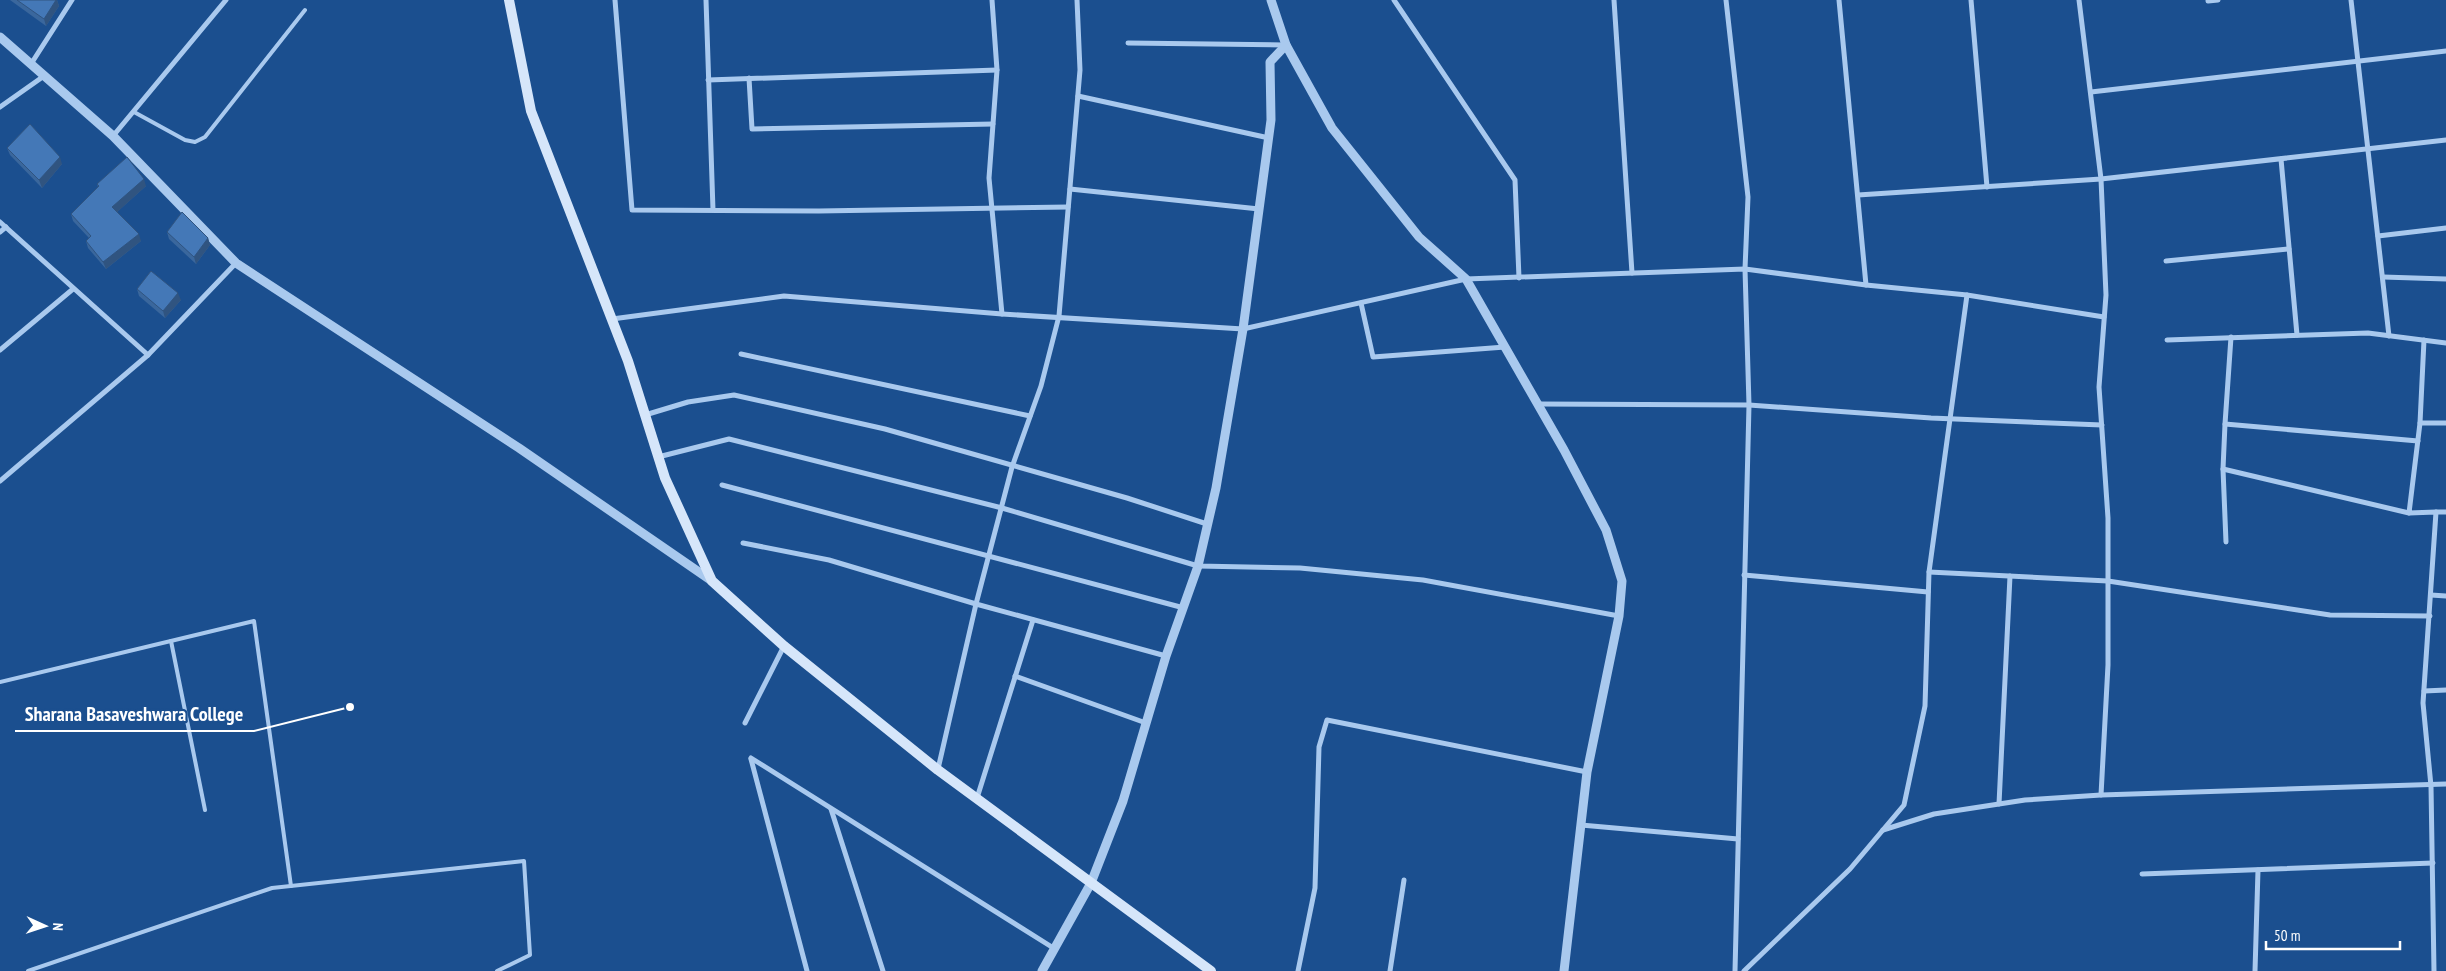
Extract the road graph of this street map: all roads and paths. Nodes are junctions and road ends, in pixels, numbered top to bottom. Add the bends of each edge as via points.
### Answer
1 (72, 0) edge
2 (510, 0) edge
3 (615, 0) edge
4 (706, 0) edge
5 (992, 0) edge
6 (1077, 0) edge
7 (1271, 0) edge
8 (1394, 0) edge
9 (1614, 0) edge
10 (1726, 0) edge
11 (1839, 0) edge
12 (1971, 0) edge
13 (2079, 0) edge
14 (2218, 0) edge
15 (2351, 0) edge
16 (223, 1) edge
17 (2208, 1) edge
18 (305, 10) dead end
19 (0, 37) edge
20 (1128, 43) dead end
21 (1286, 45) junction
22 (2446, 51) edge
23 (2358, 62) junction
24 (31, 64) junction
25 (996, 70) junction
26 (44, 76) junction
27 (749, 78) junction
28 (708, 80) junction
29 (2091, 92) junction
30 (1078, 96) junction
31 (0, 107) edge
32 (134, 112) junction
33 (993, 124) junction
34 (113, 136) junction
35 (1269, 138) junction
36 (2446, 140) edge
37 (2368, 150) junction
38 (2281, 160) junction
39 (2102, 180) junction
40 (1987, 187) junction
41 (1070, 189) junction
42 (1858, 195) junction
43 (1068, 207) junction
44 (991, 208) junction
45 (1259, 208) junction
46 (713, 210) junction
47 (0, 222) edge
48 (6, 227) junction
49 (2446, 228) edge
50 (0, 232) edge
51 (2378, 236) junction
52 (2290, 249) junction
53 (2166, 261) dead end
54 (236, 263) junction
55 (1745, 269) junction
56 (1632, 273) junction
57 (2383, 276) junction
58 (1519, 278) junction
59 (1466, 279) junction
60 (2446, 279) edge
61 (1866, 285) junction
62 (73, 289) junction
63 (1967, 295) junction
64 (1361, 303) junction
65 (1002, 314) junction
66 (1059, 316) junction
67 (2104, 316) junction
68 (612, 319) junction
69 (1243, 329) junction
70 (2298, 335) junction
71 (2389, 336) junction
72 (2231, 338) junction
73 (2167, 340) dead end
74 (2424, 340) junction
75 (2446, 343) edge
76 (1505, 347) junction
77 (0, 350) edge
78 (741, 354) dead end
79 (148, 355) junction
80 (1537, 404) junction
81 (1749, 405) junction
82 (644, 416) junction
83 (1030, 416) junction
84 (1951, 419) junction
85 (2420, 423) junction
86 (2446, 423) edge
87 (2225, 424) junction
88 (2102, 425) junction
89 (2418, 441) junction
90 (658, 457) junction
91 (1012, 467) junction
92 (2223, 469) junction
93 (0, 481) edge
94 (722, 485) dead end
95 (1002, 508) junction
96 (2436, 512) junction
97 (2446, 512) edge
98 (2409, 513) junction
99 (1207, 524) junction
100 (2226, 542) dead end
101 (744, 543) dead end
102 (990, 555) junction
103 (1198, 566) junction
104 (1929, 572) junction
105 (1744, 575) junction
106 (2010, 576) junction
107 (712, 580) junction
108 (2108, 581) junction
109 (1928, 592) junction
110 (2431, 596) junction
111 (2446, 596) edge
112 (976, 604) junction
113 (1184, 608) junction
114 (1619, 616) junction
115 (2430, 616) junction
116 (1033, 620) junction
117 (170, 640) junction
118 (784, 646) junction
119 (1166, 656) junction
120 (1015, 676) junction
121 (0, 682) edge
122 (2446, 690) edge
123 (2424, 691) junction
124 (745, 723) dead end
125 (1146, 723) junction
126 (938, 770) junction
127 (1587, 772) junction
128 (2446, 784) edge
129 (2431, 786) junction
130 (2101, 795) junction
131 (976, 798) junction
132 (1999, 804) junction
133 (831, 808) junction
134 (204, 810) dead end
135 (1581, 825) junction
136 (1882, 830) junction
137 (1738, 839) junction
138 (2433, 863) junction
139 (2258, 870) junction
140 (2142, 874) dead end
141 (1404, 880) dead end
142 (1091, 883) junction
143 (291, 886) junction
144 (1055, 950) junction
145 (28, 971) edge
146 (496, 971) edge
147 (807, 971) edge
148 (884, 971) edge
149 (1042, 971) edge
150 (1211, 971) edge
151 (1298, 971) edge
152 (1390, 971) edge
153 (1564, 971) edge
154 (1735, 971) edge
155 (1744, 971) edge
156 (2255, 971) edge
157 (2434, 971) edge

1 - 24 street
2 - 68 main road via 531,112
3 - 46 street via 632,210
4 - 28 street
5 - 25 street
6 - 30 street
7 - 21 street
8 - 58 street via 1515,180
9 - 56 street
10 - 55 street via 1748,197
11 - 42 street
12 - 40 street
13 - 29 street
14 - 17 street
15 - 23 street
16 - 32 street
18 - 32 lane via 205,137 195,142 185,140
19 - 24 street
20 - 21 street
21 - 35 street via 1270,62
21 - 59 street via 1332,128 1419,237
22 - 23 street
23 - 29 street
23 - 37 street
24 - 26 street
25 - 27 street
25 - 33 street
26 - 31 street
26 - 34 street
27 - 28 street
27 - 33 street via 752,129
28 - 46 street
29 - 39 street
30 - 35 street
30 - 41 street
32 - 34 street
33 - 44 street via 989,178
34 - 54 street
35 - 45 street
36 - 37 street
37 - 38 street
37 - 51 street
38 - 39 street
38 - 52 street
39 - 40 street
39 - 67 street
40 - 42 street
41 - 43 street
41 - 45 street
42 - 61 street
43 - 44 street
43 - 66 street
44 - 46 street
44 - 65 street
45 - 69 street
47 - 48 street
48 - 50 street
48 - 62 street
49 - 51 street
51 - 57 street
52 - 53 street
52 - 70 street
54 - 79 street
54 - 107 street via 519,448
55 - 56 street
55 - 61 street
55 - 81 street
56 - 58 street
57 - 60 street
57 - 71 street
58 - 59 street
59 - 64 street
59 - 76 street
61 - 63 street
62 - 77 street
62 - 79 street
63 - 67 street
63 - 84 street
64 - 69 street
64 - 76 street via 1373,357
65 - 66 street
65 - 68 street via 784,296
66 - 69 street
66 - 83 street
67 - 88 street via 2099,387
68 - 82 main road
69 - 99 street
70 - 71 street via 2368,333
70 - 72 street
71 - 74 street
72 - 73 street
72 - 87 street
74 - 75 street
74 - 85 street
76 - 80 street
78 - 83 street
79 - 93 street
80 - 81 street
80 - 114 street via 1606,530 1622,581
81 - 84 street
81 - 105 street
82 - 90 main road
82 - 91 street via 688,402 734,395 885,429
83 - 91 street
84 - 88 street
84 - 104 street
85 - 86 street
85 - 89 street
87 - 89 street
87 - 92 street
88 - 108 street
89 - 98 street
90 - 95 street via 729,439
90 - 107 main road
91 - 95 street
91 - 99 street via 1127,498
92 - 98 street
92 - 100 street
94 - 102 street
95 - 102 street
95 - 103 street
96 - 97 street
96 - 98 street
96 - 110 street
99 - 103 street
101 - 112 street via 830,560
102 - 112 street
102 - 113 street
103 - 113 street
103 - 114 street via 1300,568 1423,580
104 - 106 street
104 - 109 street
105 - 109 street
105 - 137 street
106 - 108 street
106 - 132 street
107 - 118 main road
108 - 115 street via 2330,615
108 - 130 street via 2108,665
109 - 136 street via 1925,706 1904,804
110 - 111 street
110 - 115 street
112 - 116 street
112 - 126 street
113 - 119 street
114 - 127 street
115 - 123 street
116 - 119 street
116 - 120 street
117 - 121 lane
117 - 134 lane
117 - 143 lane via 254,621
118 - 124 street
118 - 126 main road
119 - 125 street
120 - 125 street
120 - 131 street
122 - 123 street
123 - 129 street
125 - 142 street via 1123,801
126 - 131 main road
127 - 135 street
127 - 151 street via 1327,720 1319,747 1315,888
128 - 129 street
129 - 130 street
129 - 138 street
130 - 132 street
131 - 142 main road
132 - 136 street via 1934,814
133 - 144 street
133 - 147 street via 751,758
133 - 148 street
135 - 137 street
135 - 153 street
136 - 155 street via 1850,869
137 - 154 street
138 - 139 street
138 - 157 street
139 - 140 street
139 - 156 street
141 - 152 street
142 - 144 street
142 - 150 main road
143 - 145 lane via 272,888
143 - 146 lane via 524,862 530,955
144 - 149 street

